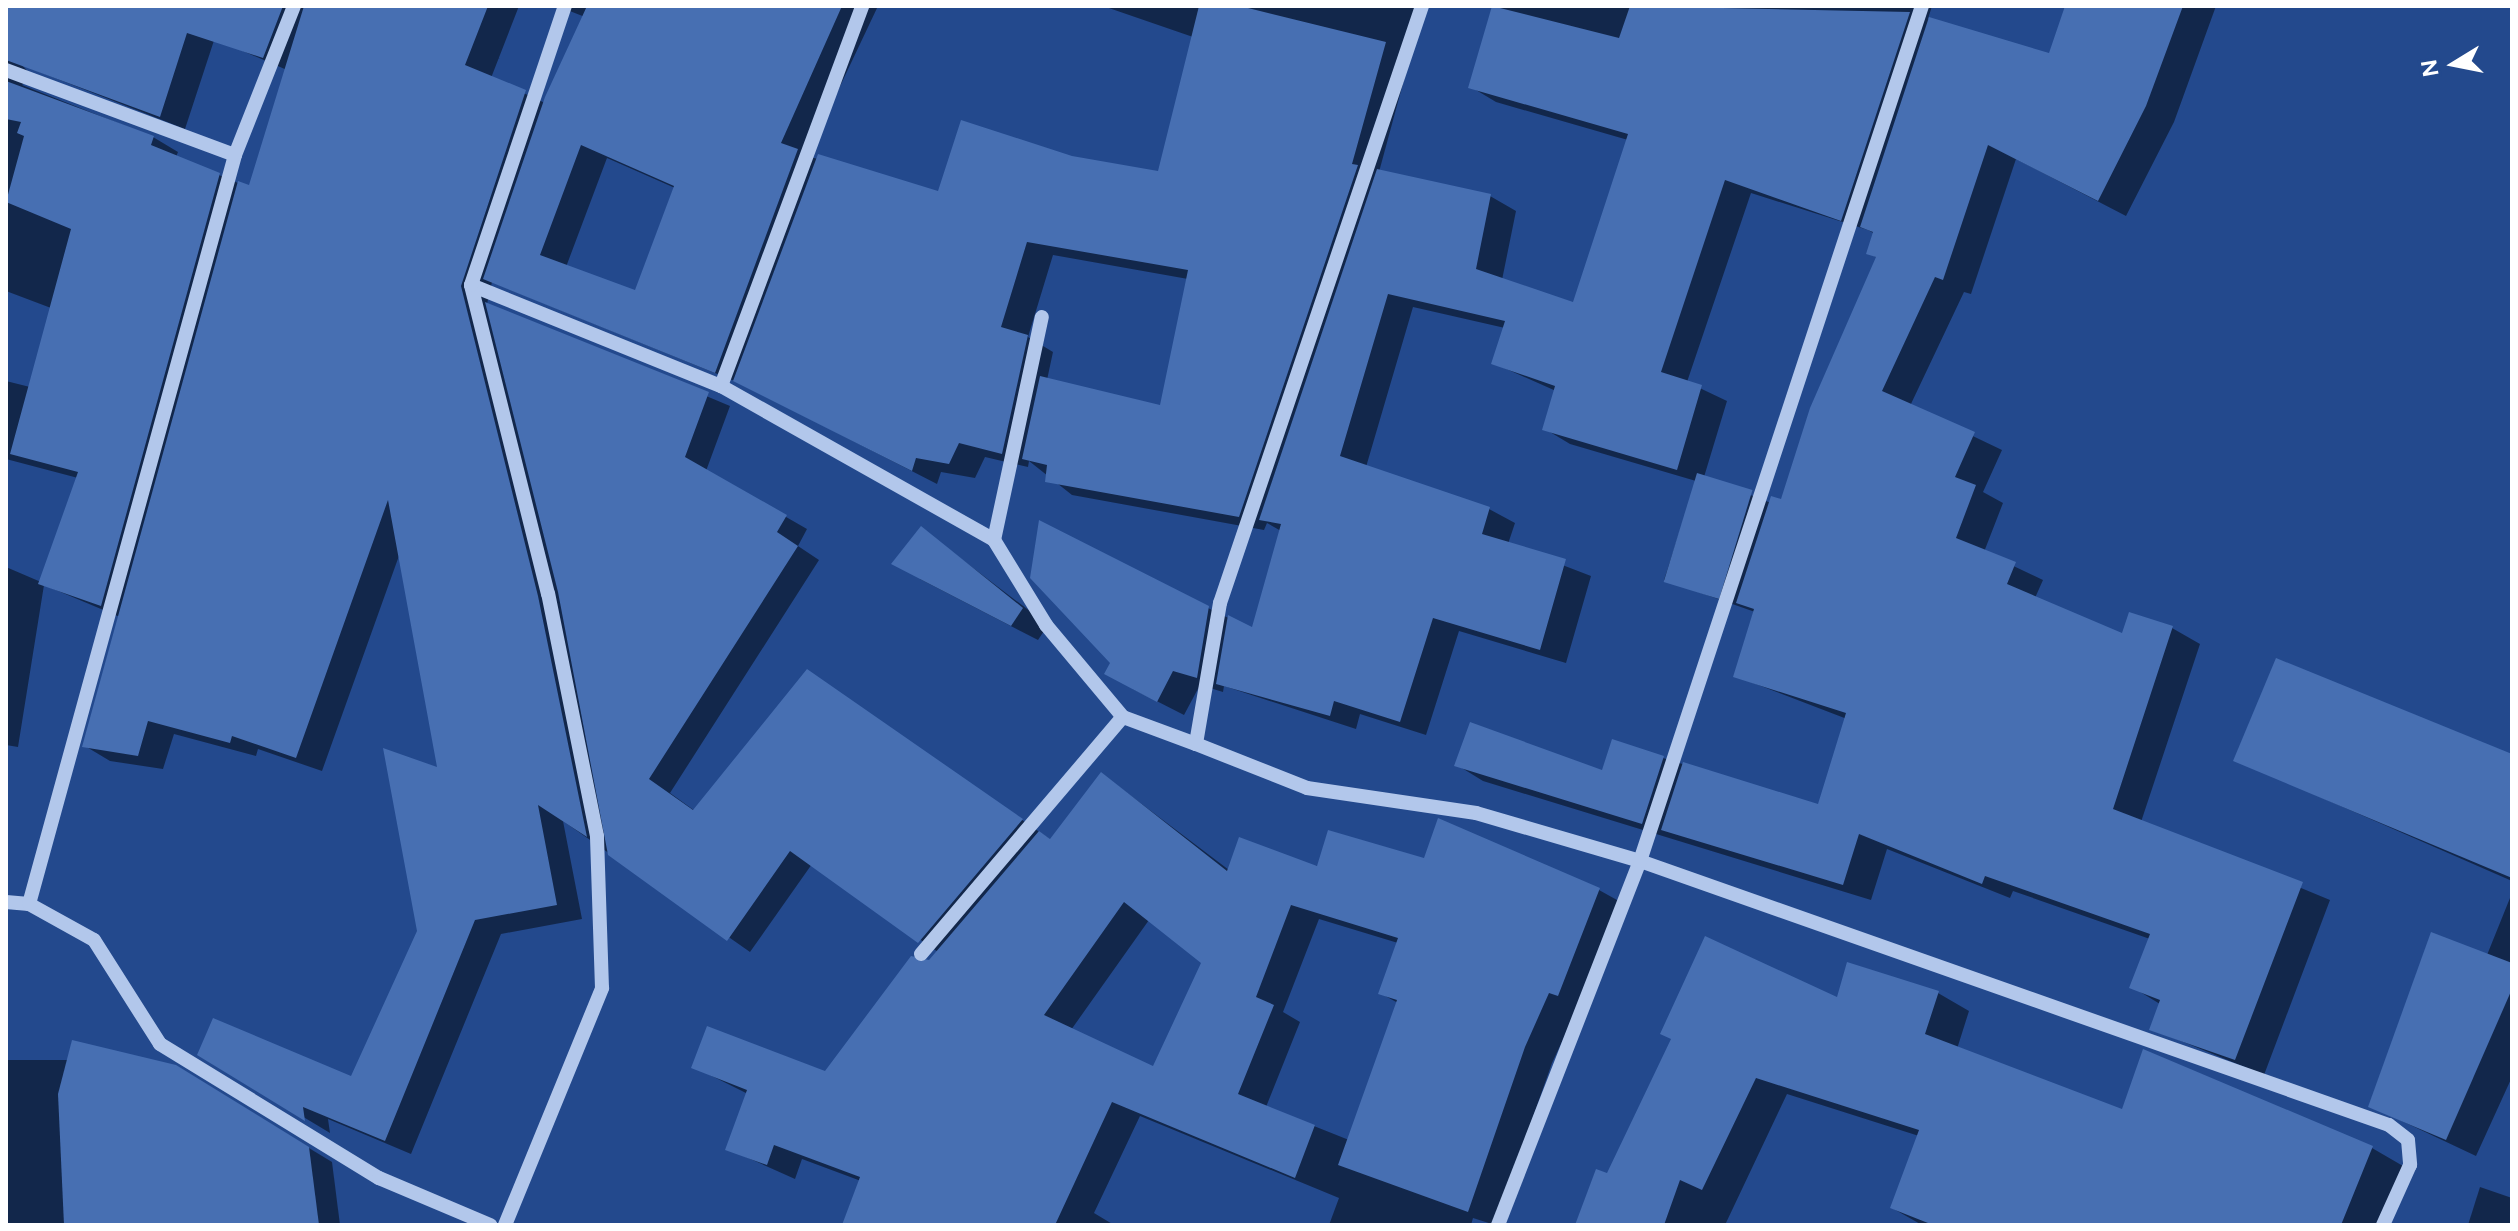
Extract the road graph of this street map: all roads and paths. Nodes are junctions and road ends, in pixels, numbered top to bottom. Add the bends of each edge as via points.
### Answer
1 (294, 6) edge
2 (565, 6) edge
3 (862, 6) edge
4 (1422, 6) edge
5 (1922, 6) edge
6 (6, 70) edge
7 (235, 155) junction
8 (471, 285) junction
9 (1042, 317) dead end
10 (721, 386) junction
11 (994, 540) junction
12 (1123, 717) junction
13 (1196, 744) junction
14 (1640, 861) junction
15 (6, 902) edge
16 (29, 904) junction
17 (921, 954) dead end
18 (490, 1225) edge
19 (505, 1225) edge
20 (1498, 1225) edge
21 (2383, 1225) edge

1 - 7 street
2 - 8 street
3 - 10 street
4 - 13 street via 1220,603
5 - 14 street
6 - 7 street
7 - 16 street
8 - 10 street
8 - 19 street via 548,594 597,836 602,988
9 - 11 street
10 - 11 street
11 - 12 street via 1046,625
12 - 13 street
12 - 17 street
13 - 14 street via 1307,788 1476,813
14 - 20 street
14 - 21 street via 2389,1125 2408,1140 2410,1165
15 - 16 street
16 - 18 street via 94,940 160,1044 379,1178

